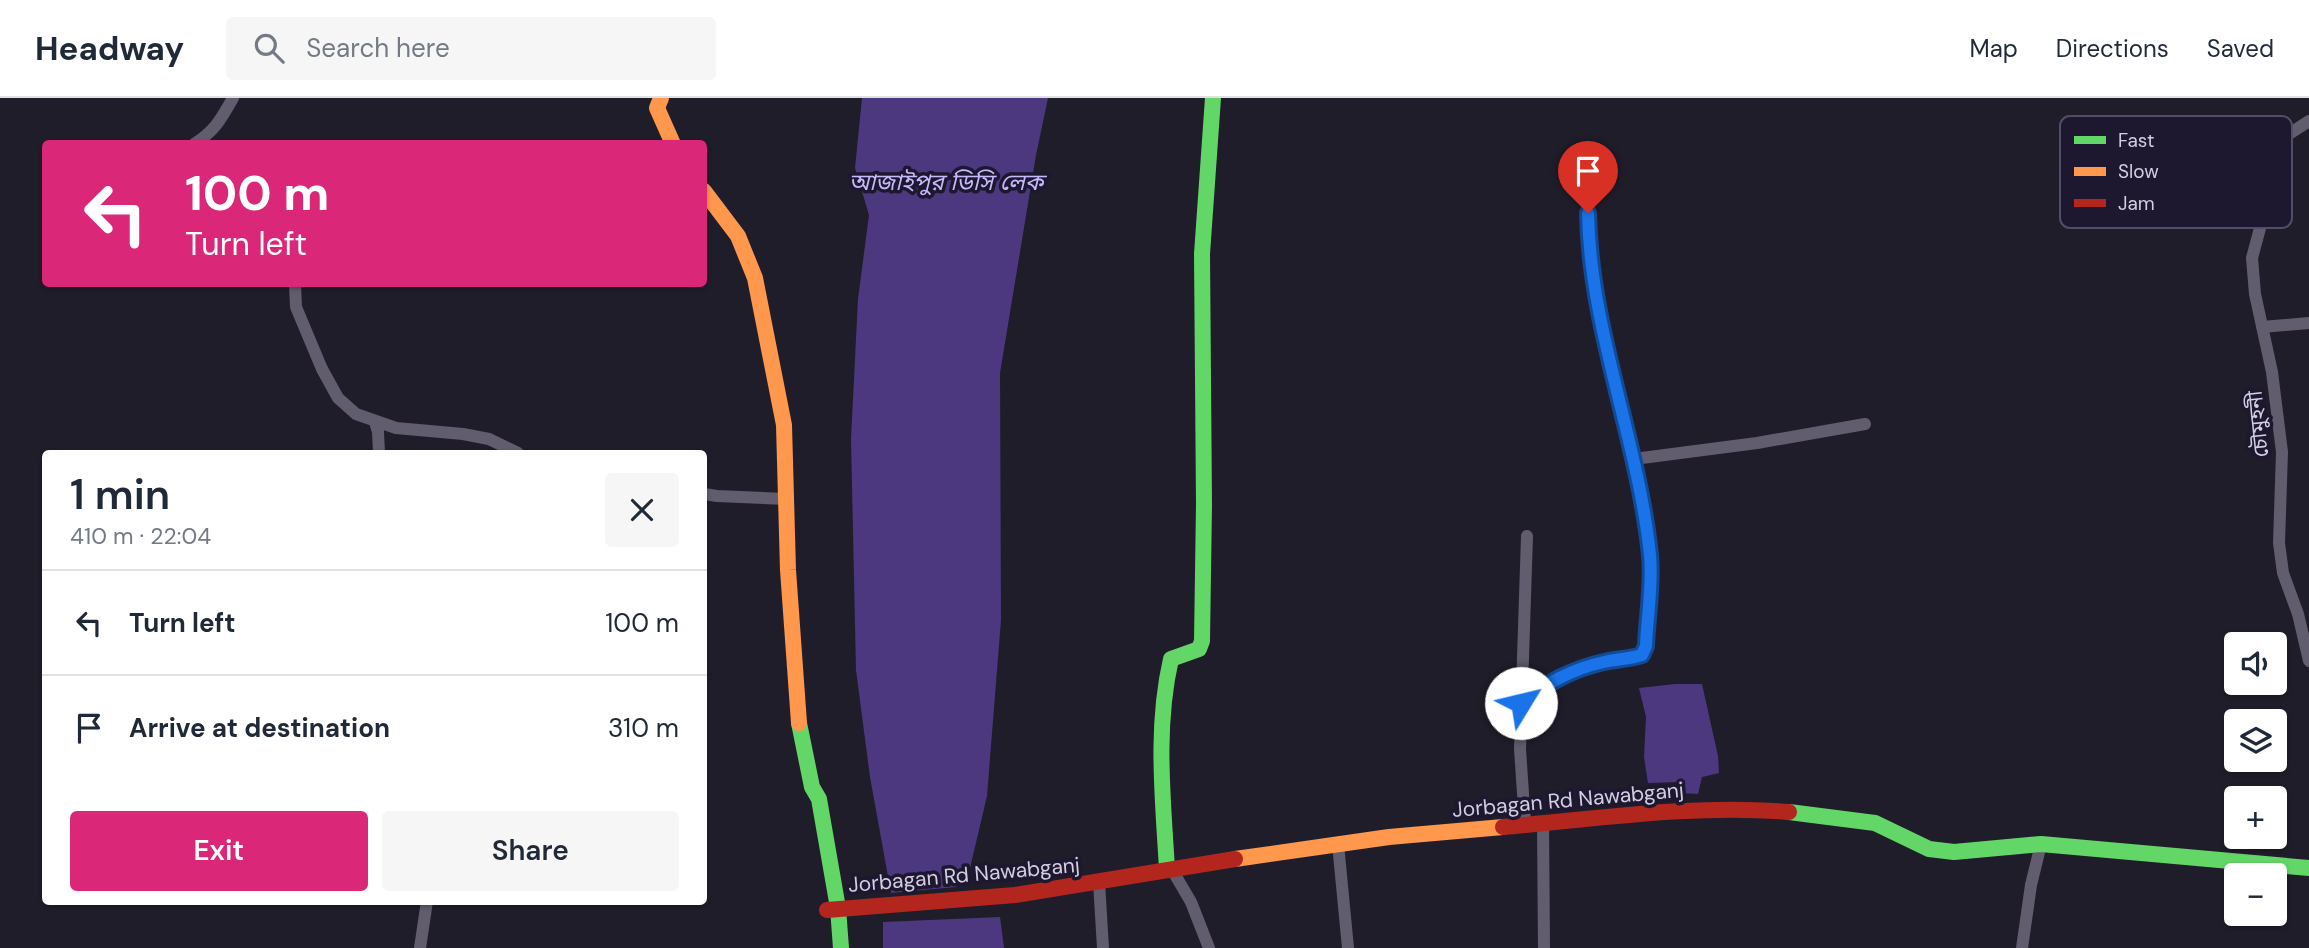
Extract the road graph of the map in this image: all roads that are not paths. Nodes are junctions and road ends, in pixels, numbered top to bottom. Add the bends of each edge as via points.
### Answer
1 (233, 98) edge
2 (661, 98) edge
3 (1213, 98) edge
4 (2309, 121) edge
5 (2292, 132) edge
6 (200, 140) edge
7 (671, 140) edge
8 (1588, 189) dead end
9 (707, 195) edge
10 (2260, 228) edge
11 (295, 287) edge
12 (2309, 323) edge
13 (2262, 327) junction
14 (375, 422) junction
15 (1865, 424) dead end
16 (379, 450) edge
17 (512, 450) edge
18 (1634, 459) junction
19 (707, 494) edge
20 (786, 499) junction
21 (1527, 536) dead end
22 (2309, 662) edge
23 (1521, 703) junction
24 (1543, 822) junction
25 (1525, 824) junction
26 (1338, 844) junction
27 (2041, 844) junction
28 (2309, 868) edge
29 (1169, 869) junction
30 (1099, 882) junction
31 (426, 905) edge
32 (832, 909) junction
33 (419, 948) edge
34 (831, 948) edge
35 (841, 948) edge
36 (1103, 948) edge
37 (1209, 948) edge
38 (1348, 948) edge
39 (1544, 948) edge
40 (2022, 948) edge

1 - 6 street via 216,127
2 - 7 street via 657,108
3 - 29 street via 1202,254 1202,641 1199,649 1171,660 1168,669 1162,716
4 - 5 street, চৌমুহনী
8 - 18 street via 1600,321
9 - 20 street via 738,236 755,278 784,425
10 - 13 street, চৌমুহনী via 2252,258
11 - 14 street via 296,307 338,398 356,414
12 - 13 street
13 - 22 street, চৌমুহনী via 2282,452 2279,542 2283,573
14 - 16 street
14 - 17 street via 489,439
15 - 18 street
18 - 23 street via 1650,558 1642,655 1569,672
19 - 20 street
20 - 32 street via 798,717 811,787 819,799
21 - 23 street
23 - 25 street
24 - 25 street, Jorbagan Rd Nawabganj
24 - 27 street, Jorbagan Rd Nawabganj via 1750,809 1875,823 1929,849 1954,852
24 - 39 street
25 - 26 street, Jorbagan Rd Nawabganj
26 - 29 street, Jorbagan Rd Nawabganj
26 - 38 street
27 - 28 street, Jorbagan Rd Nawabganj
27 - 40 street
29 - 30 street, Jorbagan Rd Nawabganj
29 - 37 street via 1191,902
30 - 32 street, Jorbagan Rd Nawabganj via 1015,895
30 - 36 street
31 - 33 street
32 - 34 street
32 - 35 street

